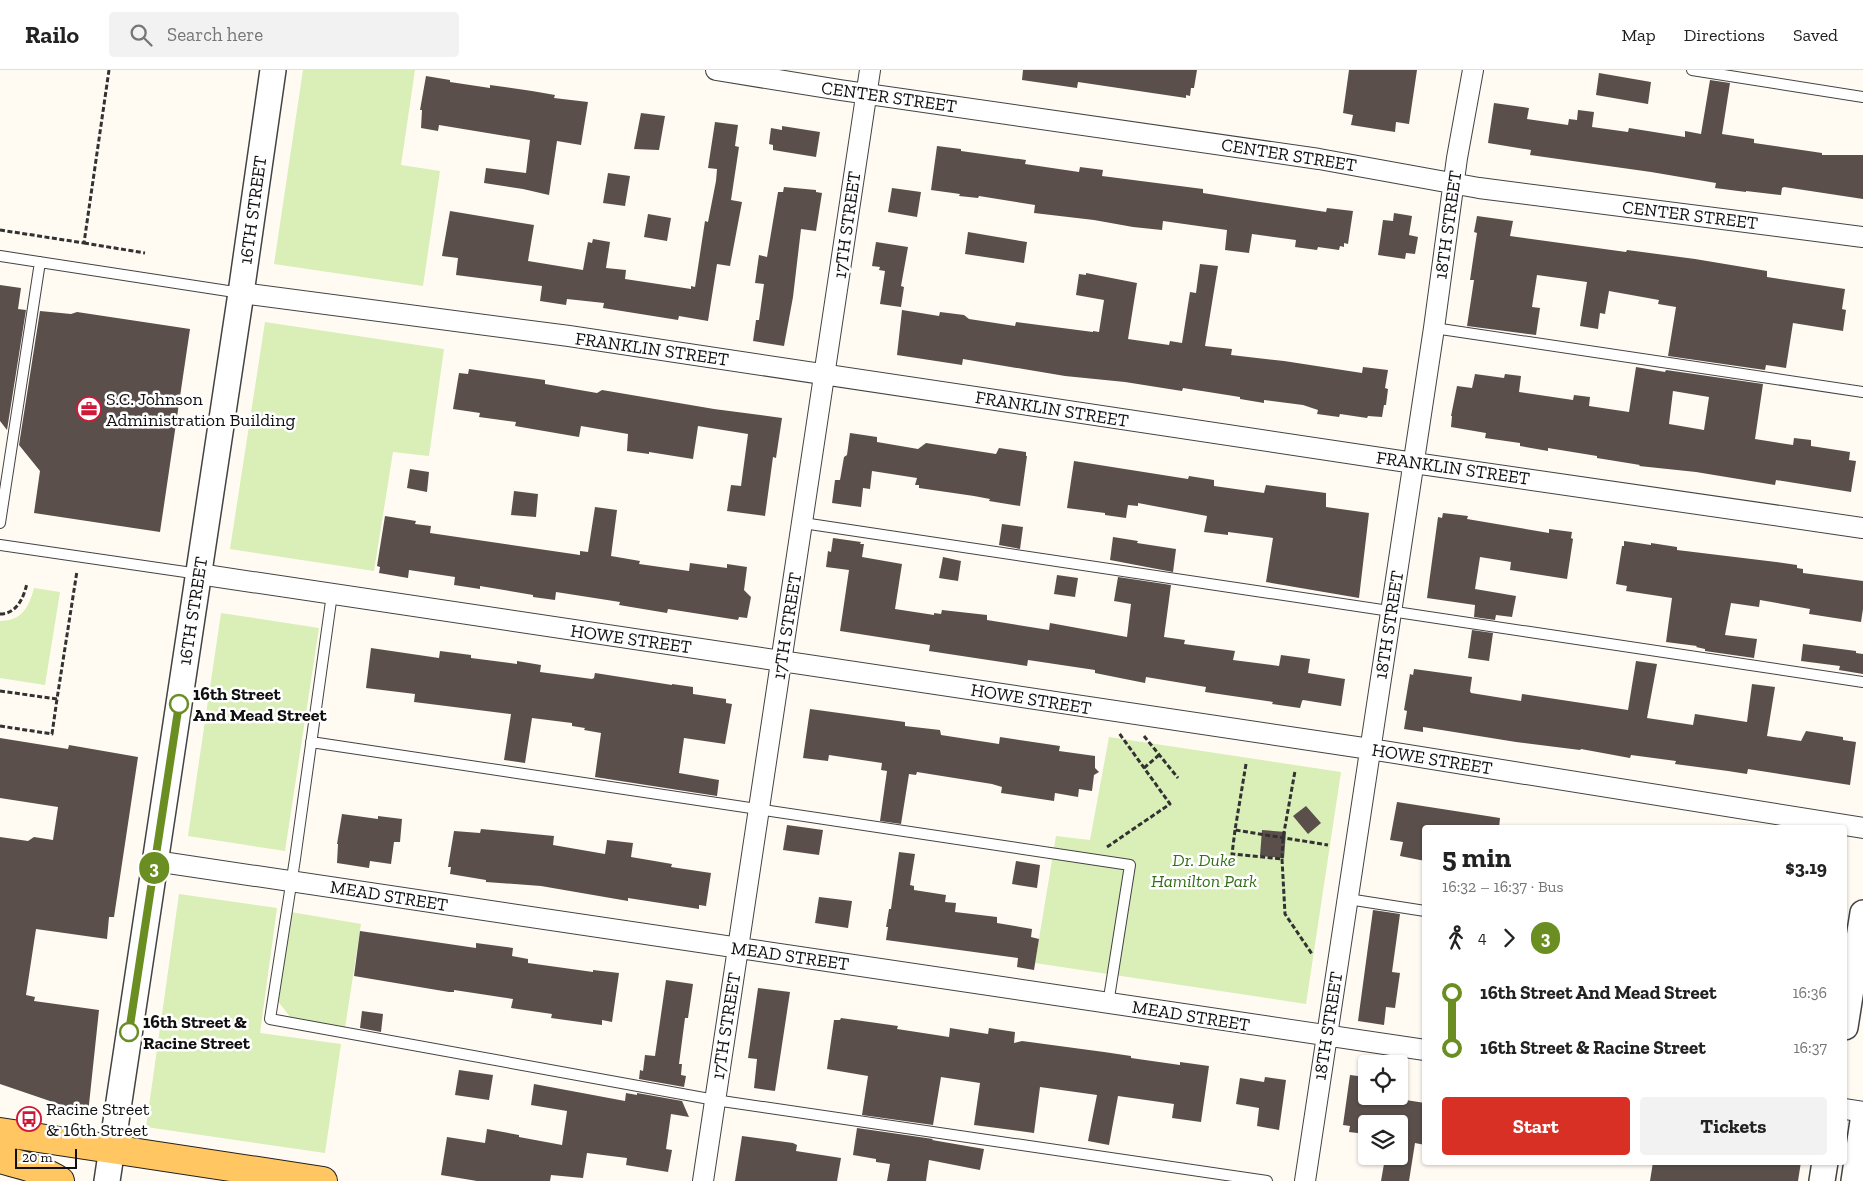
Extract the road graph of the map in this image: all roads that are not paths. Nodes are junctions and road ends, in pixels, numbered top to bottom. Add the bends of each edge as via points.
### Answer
1 (273, 70) edge
2 (716, 70) edge
3 (870, 70) edge
4 (1473, 70) edge
5 (1692, 70) edge
6 (866, 94) junction
7 (1863, 97) edge
8 (1454, 183) junction
9 (1863, 237) edge
10 (0, 256) edge
11 (40, 262) junction
12 (241, 293) junction
13 (1434, 328) junction
14 (825, 375) junction
15 (1863, 392) edge
16 (1414, 463) junction
17 (803, 523) junction
18 (0, 524) edge
19 (1863, 528) edge
20 (0, 545) edge
21 (198, 574) junction
22 (332, 594) junction
23 (1391, 610) junction
24 (782, 662) junction
25 (1863, 682) edge
26 (311, 742) junction
27 (1370, 749) junction
28 (759, 810) junction
29 (1844, 825) edge
30 (1847, 825) edge
31 (1863, 828) edge
32 (155, 861) junction
33 (292, 881) junction
34 (1348, 899) junction
35 (1422, 911) edge
36 (1863, 913) edge
37 (738, 948) junction
38 (1849, 972) edge
39 (1847, 1000) edge
40 (1108, 1004) junction
41 (1327, 1036) junction
42 (1422, 1050) edge
43 (715, 1100) junction
44 (1847, 1109) edge
45 (1863, 1112) edge
46 (1863, 1121) edge
47 (0, 1132) edge
48 (112, 1149) junction
49 (0, 1159) edge
50 (1825, 1165) edge
51 (232, 1167) junction
52 (60, 1181) edge
53 (107, 1181) edge
54 (190, 1181) edge
55 (323, 1181) edge
56 (703, 1181) edge
57 (1266, 1181) edge
58 (1305, 1181) edge
59 (1822, 1181) edge
60 (1854, 1181) edge

1 - 12 street, 16TH STREET
2 - 6 street, CENTER STREET
3 - 6 street, 17TH STREET
4 - 8 street, 18TH STREET
5 - 7 lane
6 - 8 street, CENTER STREET via 1310,157
6 - 14 street, 17TH STREET
8 - 9 street, CENTER STREET
8 - 13 street, 18TH STREET
10 - 11 lane
11 - 12 lane
11 - 18 lane
12 - 14 street, FRANKLIN STREET via 569,336
12 - 21 street, 16TH STREET
13 - 15 lane
13 - 16 street, 18TH STREET
14 - 16 street, FRANKLIN STREET
14 - 17 street, 17TH STREET
16 - 19 street, FRANKLIN STREET
16 - 23 street, 18TH STREET
17 - 23 lane
17 - 24 street, 17TH STREET
20 - 21 lane
21 - 22 street, HOWE STREET
21 - 32 street, 16TH STREET
22 - 24 street, HOWE STREET
22 - 26 lane
23 - 25 lane
23 - 27 street, 18TH STREET
24 - 27 street, HOWE STREET
24 - 28 street, 17TH STREET
26 - 28 lane
26 - 33 lane
27 - 29 street, HOWE STREET
27 - 34 street, 18TH STREET
28 - 37 street, 17TH STREET
28 - 40 lane via 1130,865
30 - 31 street, HOWE STREET
32 - 33 street, MEAD STREET
32 - 48 street, 16TH STREET
33 - 37 street, MEAD STREET
33 - 43 lane via 270,1019
34 - 35 lane
34 - 41 street, 18TH STREET
36 - 38 street
37 - 40 street, MEAD STREET
37 - 43 street, 17TH STREET
38 - 39 street
40 - 41 street, MEAD STREET
41 - 42 street, MEAD STREET
41 - 58 street, 18TH STREET
43 - 56 street, 17TH STREET
43 - 57 lane
44 - 45 street
46 - 60 street
47 - 48 main road
48 - 51 main road
48 - 53 street, 16TH STREET
49 - 52 main road via 30,1167
50 - 59 street
51 - 54 main road
51 - 55 main road

